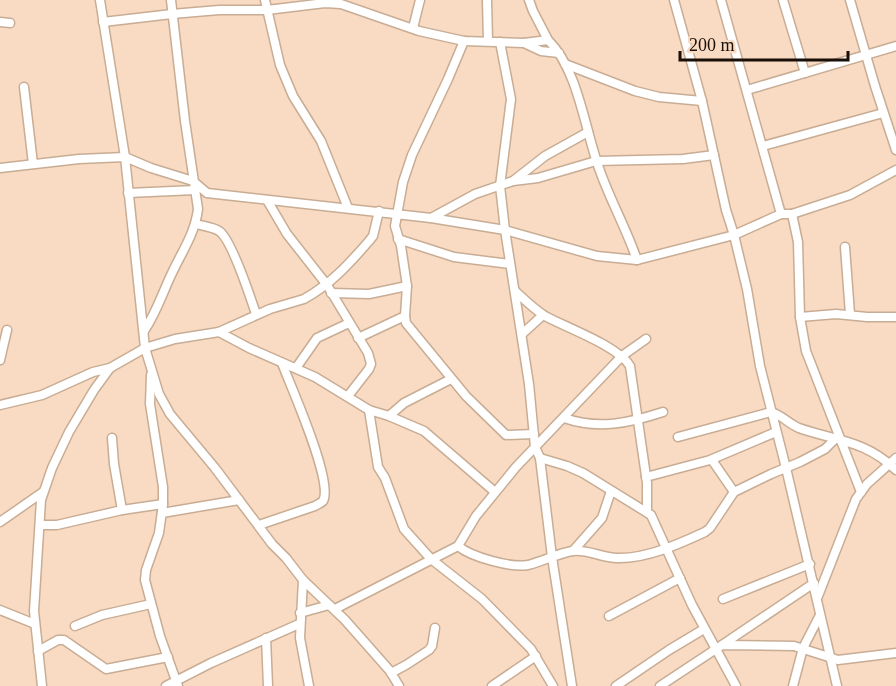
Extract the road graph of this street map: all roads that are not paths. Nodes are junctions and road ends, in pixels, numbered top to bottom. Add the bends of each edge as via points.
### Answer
1 (100, 0) edge
2 (171, 0) edge
3 (265, 0) edge
4 (420, 0) edge
5 (487, 0) edge
6 (529, 0) edge
7 (674, 0) edge
8 (721, 0) edge
9 (783, 0) edge
10 (850, 0) edge
11 (328, 2) edge
12 (342, 2) edge
13 (267, 10) junction
14 (172, 14) junction
15 (0, 22) edge
16 (103, 22) junction
17 (10, 23) dead end
18 (413, 28) junction
19 (548, 40) junction
20 (464, 41) junction
21 (488, 41) junction
22 (500, 42) junction
23 (524, 43) junction
24 (896, 46) edge
25 (559, 53) junction
26 (866, 55) junction
27 (565, 64) junction
28 (805, 73) junction
29 (24, 87) dead end
30 (747, 90) junction
31 (702, 101) junction
32 (883, 113) junction
33 (588, 132) junction
34 (763, 146) junction
35 (896, 150) edge
36 (714, 155) junction
37 (125, 157) junction
38 (596, 161) junction
39 (33, 164) junction
40 (0, 168) edge
41 (896, 170) edge
42 (513, 181) junction
43 (194, 186) junction
44 (500, 186) junction
45 (128, 194) junction
46 (267, 200) junction
47 (348, 208) junction
48 (378, 211) junction
49 (396, 213) junction
50 (781, 214) junction
51 (792, 214) junction
52 (431, 218) junction
53 (196, 224) junction
54 (505, 230) junction
55 (734, 235) junction
56 (399, 238) junction
57 (845, 247) dead end
58 (637, 260) junction
59 (510, 264) junction
60 (407, 286) junction
61 (329, 289) junction
62 (515, 291) junction
63 (256, 314) junction
64 (850, 314) junction
65 (543, 315) junction
66 (405, 316) junction
67 (800, 317) junction
68 (896, 317) edge
69 (349, 323) junction
70 (7, 330) dead end
71 (144, 332) junction
72 (219, 332) junction
73 (522, 334) junction
74 (358, 338) junction
75 (646, 339) dead end
76 (145, 348) junction
77 (622, 356) junction
78 (0, 360) edge
79 (282, 363) junction
80 (110, 368) junction
81 (296, 368) junction
82 (452, 379) junction
83 (154, 395) junction
84 (348, 396) junction
85 (0, 405) edge
86 (369, 410) junction
87 (663, 412) dead end
88 (771, 412) junction
89 (389, 416) junction
90 (564, 418) junction
91 (638, 420) junction
92 (776, 432) junction
93 (534, 434) junction
94 (678, 437) dead end
95 (112, 438) dead end
96 (838, 438) junction
97 (535, 447) junction
98 (540, 458) junction
99 (712, 460) junction
100 (894, 464) edge
101 (786, 468) junction
102 (646, 477) junction
103 (611, 491) junction
104 (43, 492) junction
105 (495, 492) junction
106 (734, 492) junction
107 (861, 492) junction
108 (239, 500) junction
109 (163, 508) junction
110 (122, 510) junction
111 (646, 511) junction
112 (0, 522) edge
113 (40, 525) junction
114 (259, 525) junction
115 (458, 546) junction
116 (666, 548) junction
117 (573, 551) junction
118 (552, 557) junction
119 (430, 559) junction
120 (810, 564) junction
121 (680, 579) junction
122 (303, 580) junction
123 (814, 583) junction
124 (817, 597) junction
125 (723, 599) dead end
126 (151, 604) junction
127 (332, 607) junction
128 (0, 610) edge
129 (300, 613) junction
130 (820, 615) junction
131 (609, 616) dead end
132 (35, 624) junction
133 (299, 624) junction
134 (75, 626) dead end
135 (435, 628) dead end
136 (704, 630) junction
137 (266, 638) junction
138 (719, 646) junction
139 (803, 648) junction
140 (38, 651) junction
141 (896, 652) edge
142 (168, 657) junction
143 (536, 657) junction
144 (831, 658) junction
145 (391, 672) junction
146 (178, 683) edge
147 (42, 686) edge
148 (166, 686) edge
149 (267, 686) edge
150 (309, 686) edge
151 (399, 686) edge
152 (492, 686) edge
153 (553, 686) edge
154 (572, 686) edge
155 (616, 686) edge
156 (660, 686) edge
157 (736, 686) edge
158 (794, 686) edge
159 (837, 686) edge

1 - 16 street
2 - 14 street
3 - 13 street
4 - 18 street
5 - 21 street
6 - 19 street
7 - 31 street
8 - 30 street
9 - 28 street
10 - 26 street
11 - 12 street
11 - 13 street
12 - 18 street
13 - 14 street
13 - 47 street via 280,65 293,96 321,141
14 - 16 street
14 - 43 street
15 - 17 street
16 - 37 street
18 - 20 street
19 - 23 street
19 - 25 street
20 - 21 street
20 - 49 street via 412,154
21 - 22 street
22 - 23 street
22 - 44 street via 511,99
23 - 25 street via 541,51
24 - 26 street
25 - 27 street
26 - 28 street
26 - 32 street
27 - 31 street via 635,91
27 - 33 street
28 - 30 street
29 - 39 street
30 - 34 street
31 - 36 street
32 - 34 street
32 - 35 street
33 - 38 street
33 - 42 street via 545,156
34 - 50 street
36 - 38 street
36 - 55 street
37 - 39 street
37 - 43 street
37 - 45 street
38 - 42 street
38 - 58 street
39 - 40 street
41 - 51 street via 850,195
42 - 44 street
43 - 45 street
43 - 46 street via 207,193
43 - 53 street
44 - 52 street via 475,194
44 - 54 street
45 - 71 street
46 - 47 street
46 - 61 street via 287,234
47 - 48 street
48 - 49 street
48 - 61 street via 373,236
49 - 52 street
49 - 56 street
50 - 51 street
50 - 55 street
51 - 67 street via 798,242
52 - 54 street
53 - 63 street via 218,230 224,236
53 - 71 street
54 - 58 street via 597,256
54 - 59 street
55 - 58 street
55 - 88 street
56 - 59 street via 454,257
56 - 60 street
57 - 64 street
59 - 62 street
60 - 61 street via 369,294
60 - 66 street
61 - 63 street
61 - 69 street
62 - 65 street
62 - 73 street
63 - 72 street
64 - 67 street
64 - 68 street
65 - 73 street
65 - 77 street
66 - 74 street
66 - 82 street via 411,331
67 - 96 street via 807,351
69 - 74 street
69 - 81 street via 317,338
70 - 78 street
71 - 76 street
72 - 76 street
72 - 79 street
73 - 93 street
74 - 84 street via 371,364
75 - 77 street
76 - 80 street
76 - 83 street
77 - 90 street
77 - 91 street via 632,371
79 - 81 street
79 - 114 street via 309,430 324,498 315,506
80 - 85 street via 42,395
80 - 104 street via 69,432
81 - 84 street
82 - 89 street via 404,403
82 - 93 street via 506,435
83 - 108 street
83 - 109 street
84 - 86 street
86 - 89 street
86 - 119 street via 378,467 404,529
87 - 91 street
88 - 92 street
88 - 94 street
88 - 96 street via 797,427
89 - 105 street via 424,431
90 - 91 street via 600,425
90 - 97 street
91 - 102 street
92 - 99 street
92 - 101 street
93 - 97 street
95 - 110 street
96 - 100 street
96 - 101 street via 825,449
96 - 107 street
97 - 98 street
97 - 105 street
98 - 103 street via 573,469
98 - 118 street
99 - 102 street
99 - 106 street
100 - 107 street
101 - 106 street
101 - 120 street
102 - 111 street
103 - 111 street
103 - 117 street via 602,518
104 - 112 street
104 - 113 street
105 - 115 street
106 - 116 street via 710,528
107 - 124 street
108 - 109 street
108 - 114 street
109 - 110 street
109 - 126 street via 145,575
110 - 113 street via 57,525
111 - 116 street via 656,522
113 - 132 street via 34,580
114 - 122 street
115 - 118 street via 468,554 503,563 522,565
115 - 119 street
116 - 117 street via 617,558
116 - 121 street
117 - 118 street
118 - 154 street
119 - 127 street via 389,583
119 - 143 street via 482,599
120 - 123 street
120 - 125 street
121 - 131 street
121 - 136 street
122 - 127 street
122 - 129 street
123 - 124 street
123 - 138 street
124 - 130 street
126 - 134 street via 102,615
126 - 142 street
127 - 129 street
127 - 145 street
128 - 132 street
129 - 133 street
130 - 139 street
130 - 144 street
132 - 140 street
133 - 137 street
133 - 150 street
135 - 145 street via 429,650
136 - 138 street
136 - 155 street
137 - 146 street
137 - 149 street
138 - 139 street
138 - 156 street
138 - 157 street
139 - 144 street
139 - 158 street
140 - 142 street via 64,640 106,669
140 - 147 street
141 - 144 street
142 - 146 street
143 - 152 street
143 - 153 street
144 - 159 street
145 - 151 street
146 - 148 street

